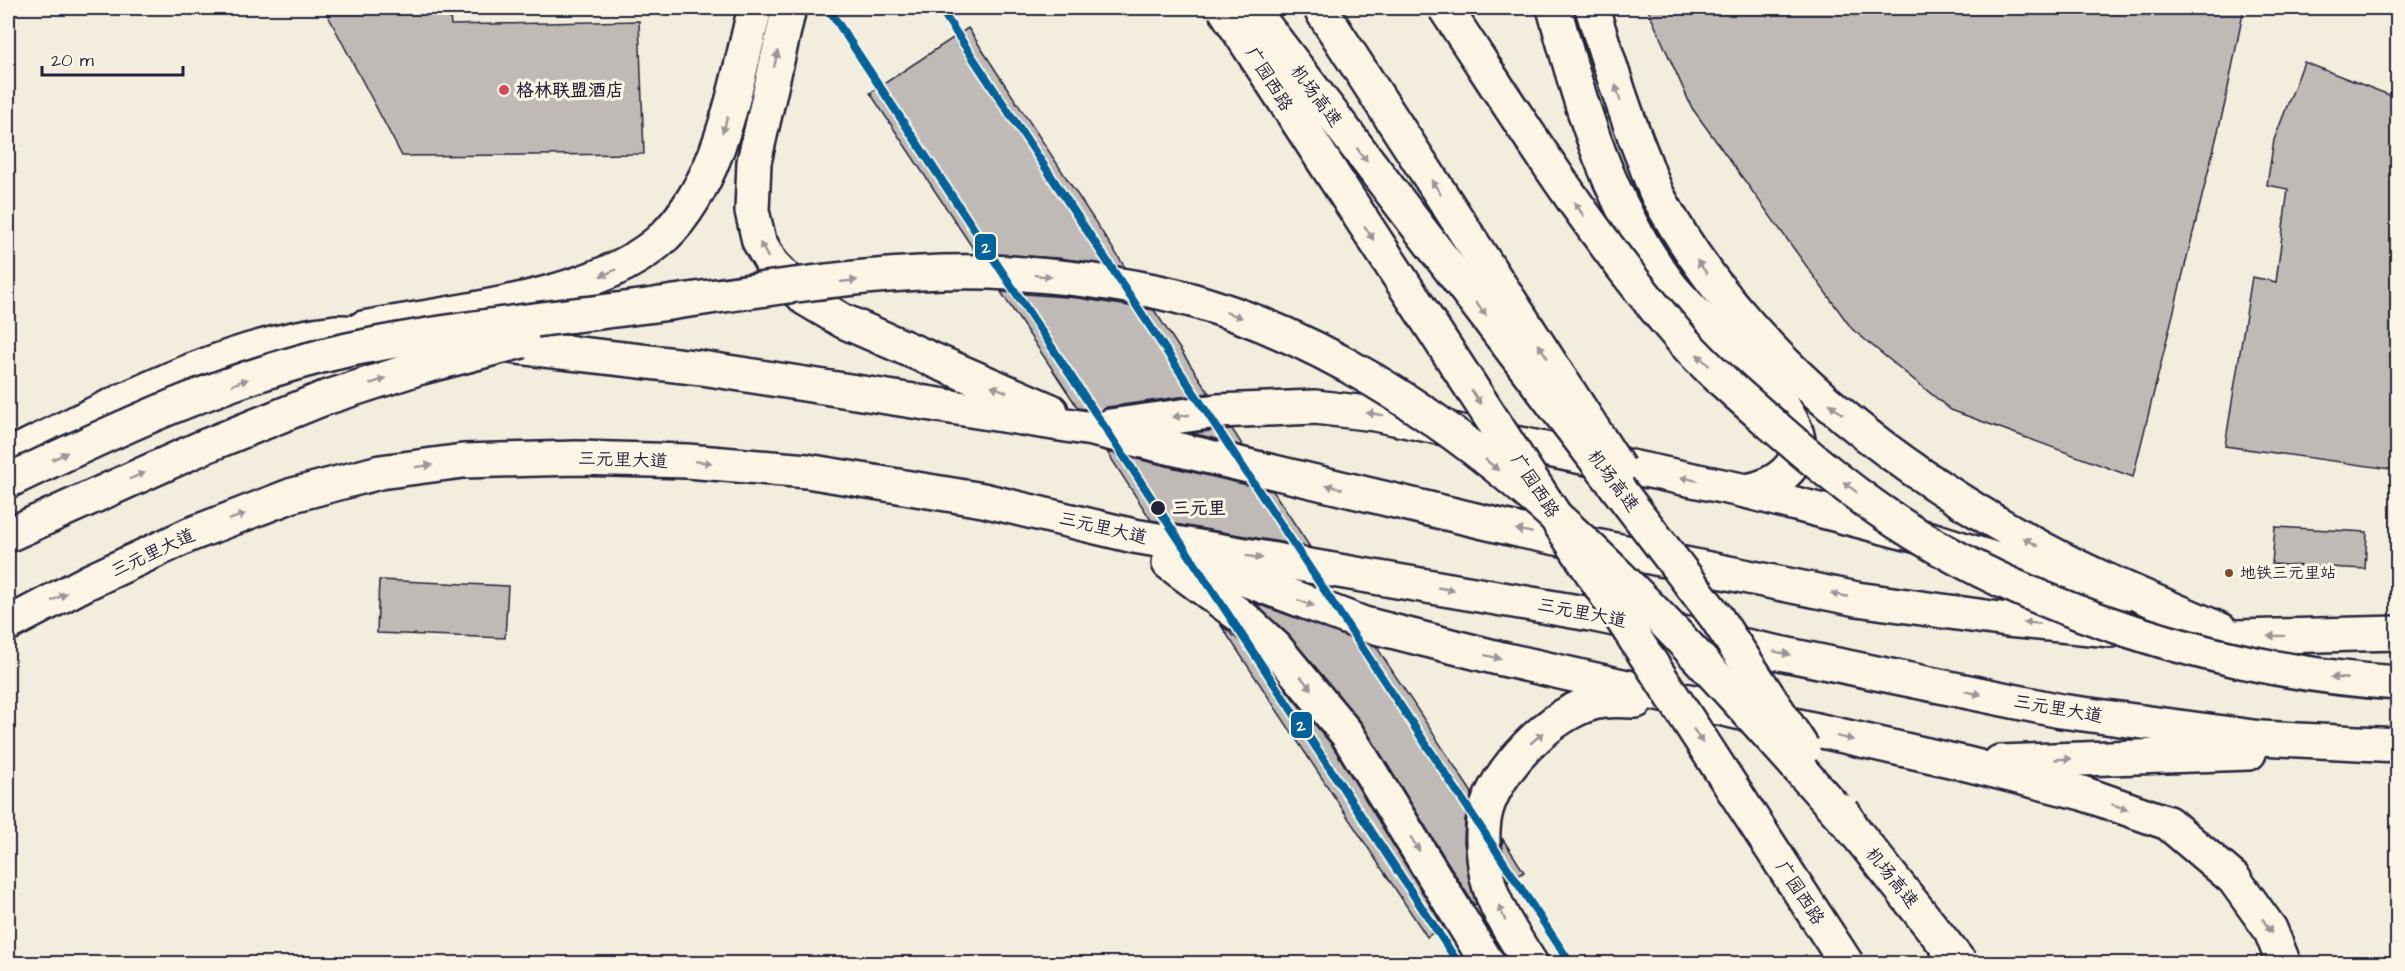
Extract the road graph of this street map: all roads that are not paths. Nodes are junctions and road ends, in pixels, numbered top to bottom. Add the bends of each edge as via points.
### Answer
1 (755, 8) edge
2 (789, 8) edge
3 (1224, 8) edge
4 (1251, 8) edge
5 (1320, 8) edge
6 (1445, 8) edge
7 (1554, 8) edge
8 (1592, 8) edge
9 (749, 292) junction
10 (339, 332) junction
11 (1092, 429) junction
12 (8, 456) edge
13 (8, 482) edge
14 (1746, 491) junction
15 (8, 535) edge
16 (1134, 537) junction
17 (8, 624) edge
18 (2397, 633) edge
19 (2237, 637) junction
20 (2397, 683) edge
21 (1686, 701) junction
22 (2397, 746) edge
23 (1963, 763) junction
24 (1854, 830) junction
25 (1488, 963) edge
26 (1531, 963) edge
27 (1846, 963) edge
28 (1941, 963) edge
29 (1961, 963) edge
30 (2284, 963) edge

1 -> 10 main road via 725,124 710,165 690,204 658,243 611,273 539,296
11 -> 2 main road via 843,321 806,299 772,264 759,241 752,211 754,162
3 -> 27 main road, 广园西路, bridge
4 -> 24 main road, 机场高速, bridge via 1716,617
28 -> 5 main road, bridge
20 -> 6 main road, bridge via 2304,674 2119,627 2035,596 1966,562 1880,511 1794,443 1686,344 1585,218
7 - 14 main road via 1601,160 1635,234 1669,284 1787,409 1799,446 1793,466 1766,488
19 -> 8 main road via 2063,559 2008,529 1889,452 1820,396 1738,315 1697,260 1657,194 1620,101
13 -> 9 main road, bridge via 110,432 202,396 273,370 345,351
15 -> 9 main road, bridge via 203,447 322,399 418,368 544,335
9 -> 24 main road, bridge via 888,277 1010,273 1128,286 1193,301 1304,343 1405,401 1539,504 1667,625
10 - 11 main road via 702,368
10 - 12 main road via 264,346 195,371
14 -> 11 main road via 1398,418 1315,407 1217,411
19 -> 11 main road via 2007,620 1857,599 1522,531
14 - 19 main road via 2011,563
17 -> 16 main road, 三元里大道 via 189,535 293,495 380,472 463,461 687,461 807,471 983,500
16 -> 21 main road via 1364,624
16 -> 22 main road, 三元里大道 via 1590,614 2061,711 2261,738
16 -> 25 main road via 1246,620 1308,685 1347,734
18 -> 19 main road
21 -> 23 main road
26 -> 21 main road via 1506,924 1488,879 1483,843 1488,805 1503,779 1528,744 1564,715 1602,701
23 -> 22 main road
23 -> 30 main road via 2082,793 2169,823 2234,879 2271,929
24 - 29 main road, 机场高速, bridge

